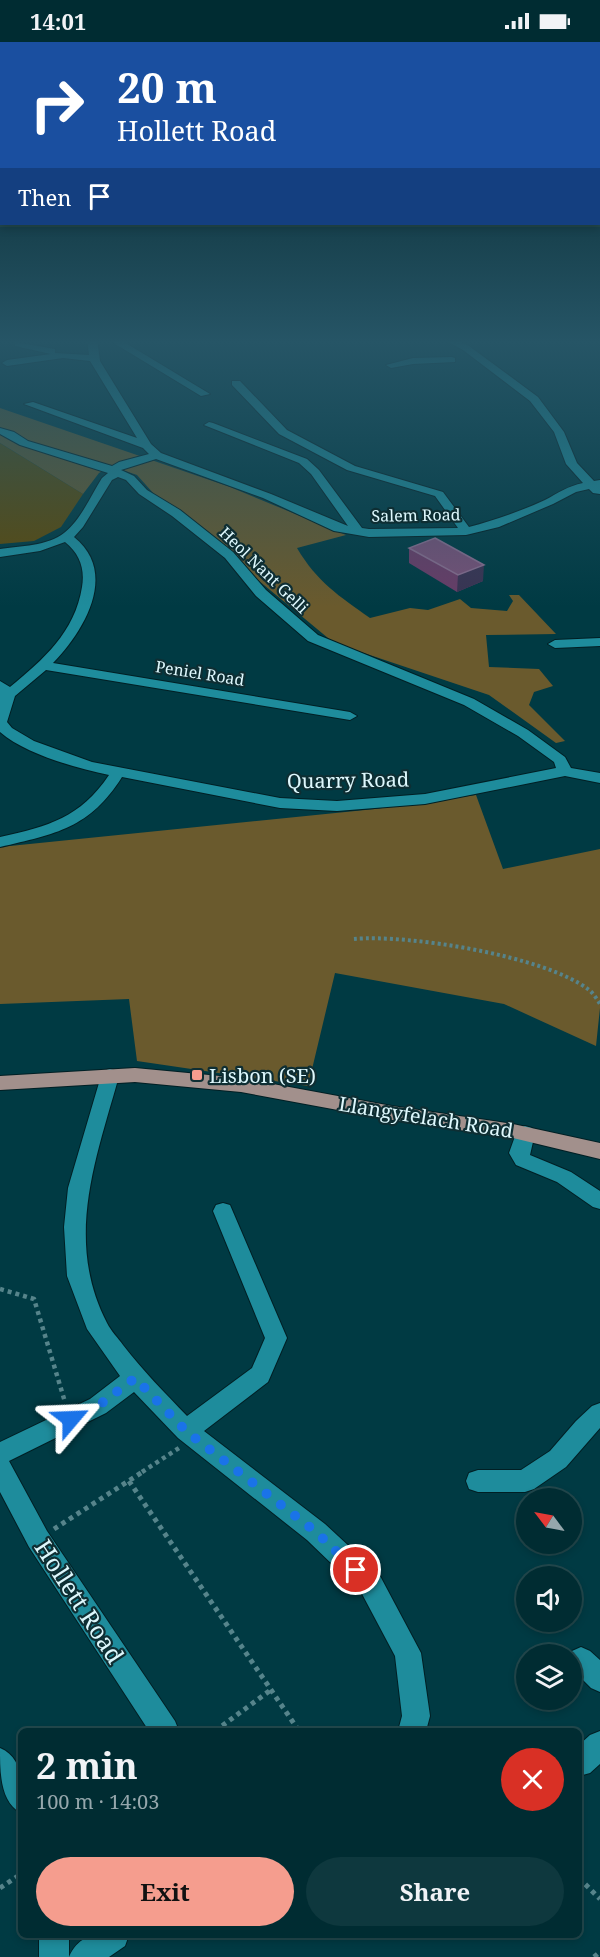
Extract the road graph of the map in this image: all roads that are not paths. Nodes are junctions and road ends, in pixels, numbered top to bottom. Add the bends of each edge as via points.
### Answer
1 (101, 428) edge
2 (139, 428) edge
3 (218, 428) edge
4 (280, 428) edge
5 (556, 428) edge
6 (0, 431) edge
7 (0, 441) edge
8 (24, 443) junction
9 (155, 454) junction
10 (118, 468) junction
11 (594, 483) edge
12 (600, 495) edge
13 (358, 531) junction
14 (466, 531) junction
15 (67, 537) junction
16 (0, 553) edge
17 (600, 642) edge
18 (555, 644) dead end
19 (44, 666) junction
20 (5, 689) edge
21 (350, 716) dead end
22 (0, 722) edge
23 (565, 771) junction
24 (118, 772) junction
25 (600, 778) edge
26 (0, 842) edge
27 (110, 1076) junction
28 (0, 1083) edge
29 (525, 1133) junction
30 (600, 1151) edge
31 (600, 1201) edge
32 (223, 1211) dead end
33 (135, 1378) junction
34 (595, 1425) edge
35 (190, 1434) junction
36 (0, 1454) edge
37 (0, 1468) edge
38 (478, 1481) dead end
39 (582, 1662) edge
40 (600, 1679) edge
41 (163, 1728) edge
42 (413, 1728) edge
43 (600, 1745) edge
44 (582, 1760) edge
45 (0, 1762) edge
46 (18, 1794) edge
47 (54, 1938) edge
48 (110, 1938) edge
49 (54, 1957) edge
50 (84, 1957) edge

1 - 9 street, Salem Road
2 - 9 street
3 - 13 street via 303,461
4 - 14 street via 351,468 440,494
5 - 11 street via 572,464
6 - 8 street, Heol Nant Gelli
7 - 8 street
8 - 10 street, Heol Nant Gelli
9 - 10 street
9 - 13 street, Salem Road via 267,496 323,523
10 - 15 street
10 - 23 street, Heol Nant Gelli via 143,492 229,555 261,593 313,638 478,707 540,745 560,760
11 - 12 street
11 - 14 street, Salem Road via 572,489 516,516
13 - 14 street, Salem Road
15 - 16 street via 40,547
15 - 19 street via 85,554 90,571 88,596 81,620
17 - 18 street
19 - 20 street
19 - 21 street, Peniel Road
20 - 22 street
22 - 24 street, Quarry Road via 29,744 88,766
23 - 24 street, Quarry Road via 425,799 337,806 280,803
23 - 25 street, Quarry Road
24 - 26 street via 97,802 82,814
27 - 28 main road, Llangyfelach Road
27 - 29 main road, Llangyfelach Road via 241,1084
27 - 33 street via 78,1188 74,1227 78,1276 98,1329
29 - 30 main road, Llangyfelach Road
29 - 31 street via 519,1153 523,1160 564,1177
32 - 35 street via 276,1338 260,1375
33 - 35 street
33 - 36 street via 98,1406
34 - 38 street via 558,1459 525,1481
35 - 42 street via 316,1532 370,1583 408,1653 416,1716
37 - 41 street, Hollett Road via 39,1539
39 - 40 street
43 - 44 street
45 - 46 street
47 - 49 street
48 - 50 street

